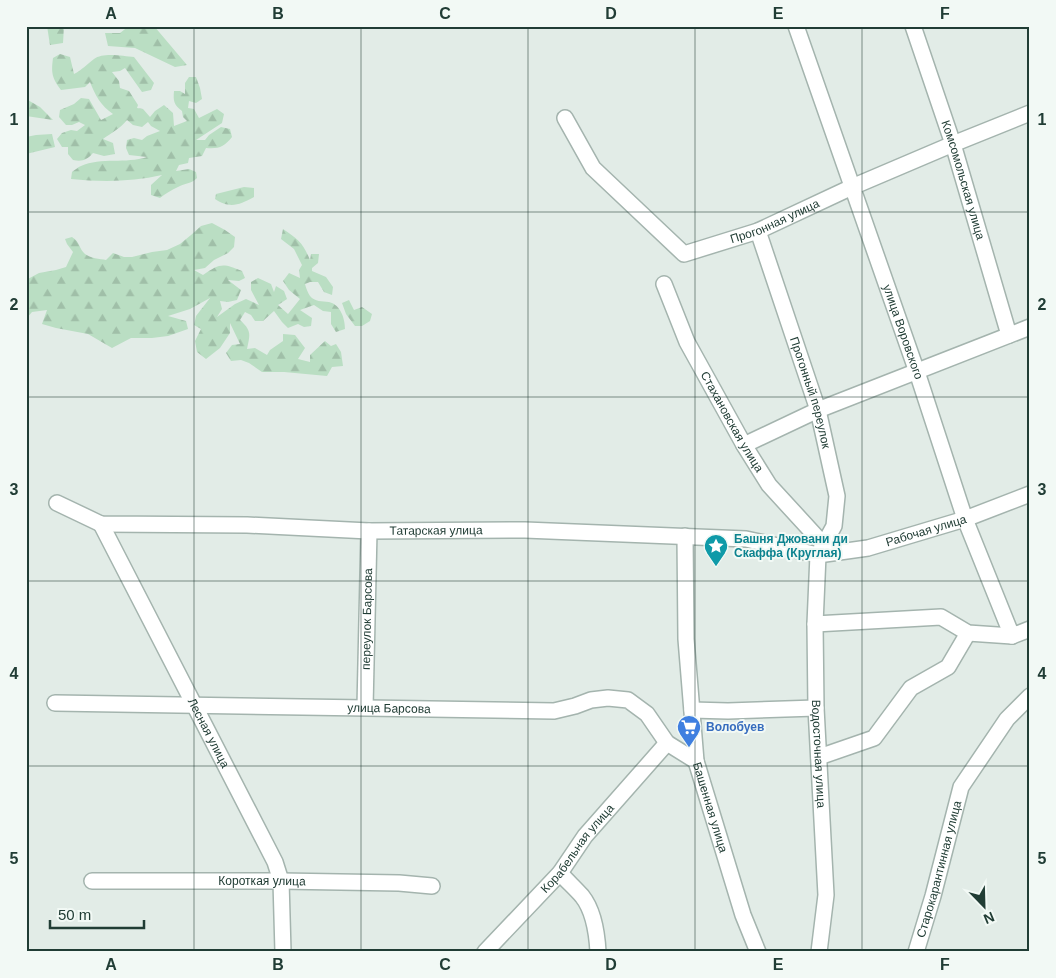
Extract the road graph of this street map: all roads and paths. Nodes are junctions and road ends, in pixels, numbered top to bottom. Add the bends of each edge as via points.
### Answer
1 (796, 26) edge
2 (913, 26) edge
3 (1030, 113) edge
4 (565, 118) dead end
5 (952, 144) junction
6 (852, 186) junction
7 (758, 230) junction
8 (664, 284) dead end
9 (1030, 327) edge
10 (1009, 335) junction
11 (917, 372) junction
12 (818, 410) junction
13 (744, 446) junction
14 (1030, 494) edge
15 (57, 503) dead end
16 (965, 519) junction
17 (101, 524) junction
18 (369, 531) junction
19 (686, 536) junction
20 (821, 550) junction
21 (815, 624) junction
22 (1030, 629) edge
23 (968, 633) junction
24 (1012, 636) junction
25 (1030, 696) edge
26 (55, 703) dead end
27 (194, 705) junction
28 (365, 707) junction
29 (816, 708) junction
30 (692, 710) junction
31 (667, 743) junction
32 (819, 757) junction
33 (696, 761) junction
34 (560, 874) junction
35 (281, 881) junction
36 (92, 882) dead end
37 (432, 886) dead end
38 (284, 952) edge
39 (485, 952) edge
40 (598, 952) edge
41 (758, 952) edge
42 (819, 952) edge
43 (916, 952) edge

1 - 6 street, улица Воровского
2 - 5 street, Комсомольская улица
3 - 5 street, Прогонная улица
4 - 7 street, Прогонная улица via 593,168 684,254
5 - 6 street, Прогонная улица
5 - 10 street, Комсомольская улица
6 - 7 street, Прогонная улица
6 - 11 street, улица Воровского
7 - 12 street, Прогонный переулок
8 - 13 street, Стахановская улица via 687,342
9 - 10 street
10 - 11 street
11 - 12 street
11 - 16 street, улица Воровского
12 - 13 street
12 - 20 street, Прогонный переулок via 837,496 834,526
13 - 20 street, Стахановская улица via 769,485
14 - 16 street, Рабочая улица
15 - 17 street, Татарская улица
16 - 20 street, Рабочая улица via 868,548
16 - 24 street, улица Воровского
17 - 18 street, Татарская улица via 247,525
17 - 27 street, Лесная улица
18 - 19 street, Татарская улица via 525,530
18 - 28 street, переулок Барсова
19 - 20 street, Татарская улица via 746,539
19 - 30 street, Башенная улица via 686,639
20 - 21 street, Водосточная улица
21 - 23 street via 941,617
21 - 29 street, Водосточная улица
22 - 24 street
23 - 24 street
23 - 32 street via 948,667 912,688 874,738
25 - 43 street, Старокарантинная улица via 1007,719 961,787
26 - 27 street, улица Барсова
27 - 28 street, улица Барсова
27 - 35 street, Лесная улица via 275,862
28 - 31 street, улица Барсова via 554,711 591,700 628,700 647,714
29 - 30 street
29 - 32 street, Водосточная улица
30 - 33 street, Башенная улица
31 - 33 street, улица Барсова
31 - 34 street, Корабельная улица via 585,836
32 - 42 street, Водосточная улица via 826,895
33 - 41 street, Башенная улица via 743,914
34 - 39 street, Корабельная улица
34 - 40 street via 586,904 597,937
35 - 36 street, Короткая улица
35 - 37 street, Короткая улица
35 - 38 street, Лесная улица

